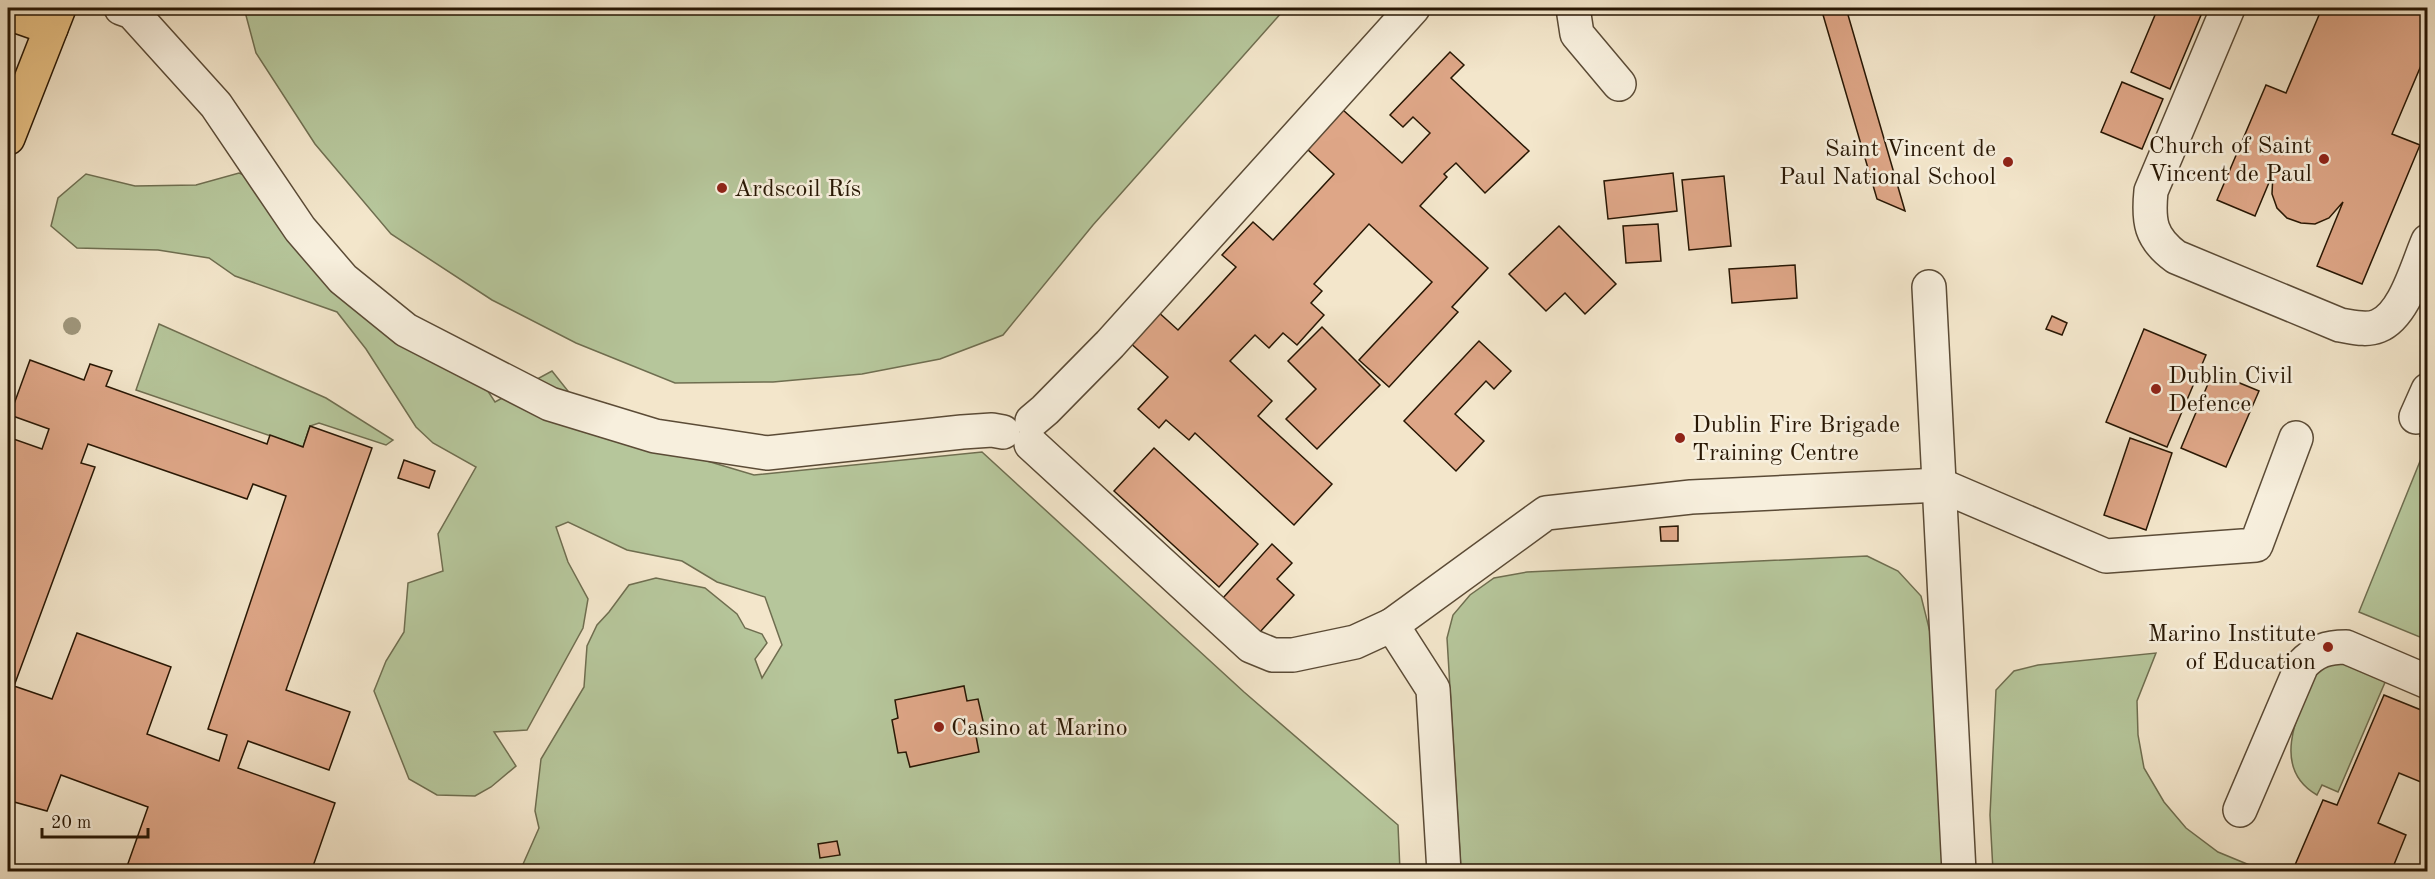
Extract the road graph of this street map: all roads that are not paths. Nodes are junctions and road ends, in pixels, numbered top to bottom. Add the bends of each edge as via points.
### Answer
1 (121, 8) edge
2 (1413, 8) edge
3 (1573, 8) edge
4 (2228, 8) edge
5 (8, 13) edge
6 (55, 18) edge
7 (1620, 84) dead end
8 (8, 138) edge
9 (2427, 241) edge
10 (1929, 287) dead end
11 (1022, 432) junction
12 (2296, 438) dead end
13 (1940, 485) junction
14 (1392, 625) junction
15 (2427, 682) edge
16 (2240, 810) dead end
17 (1444, 872) edge
18 (1959, 872) edge

1 - 11 lane via 132,12 216,105 300,229 343,279 406,330 550,404 656,436 767,453 972,431
2 - 11 lane via 1110,344
3 - 7 lane via 1577,34
4 - 9 lane via 2151,191 2149,210 2161,246 2187,261 2340,325 2360,329 2378,326 2392,316 2401,304
5 - 6 main road
6 - 8 main road
10 - 13 lane
11 - 14 lane via 1251,646 1273,655 1293,655 1355,642
12 - 13 lane via 2256,545 2106,556
13 - 14 lane via 1691,497 1546,513
13 - 18 lane
14 - 17 lane via 1433,689
15 - 16 lane via 2346,647 2332,647 2311,655 2302,665

